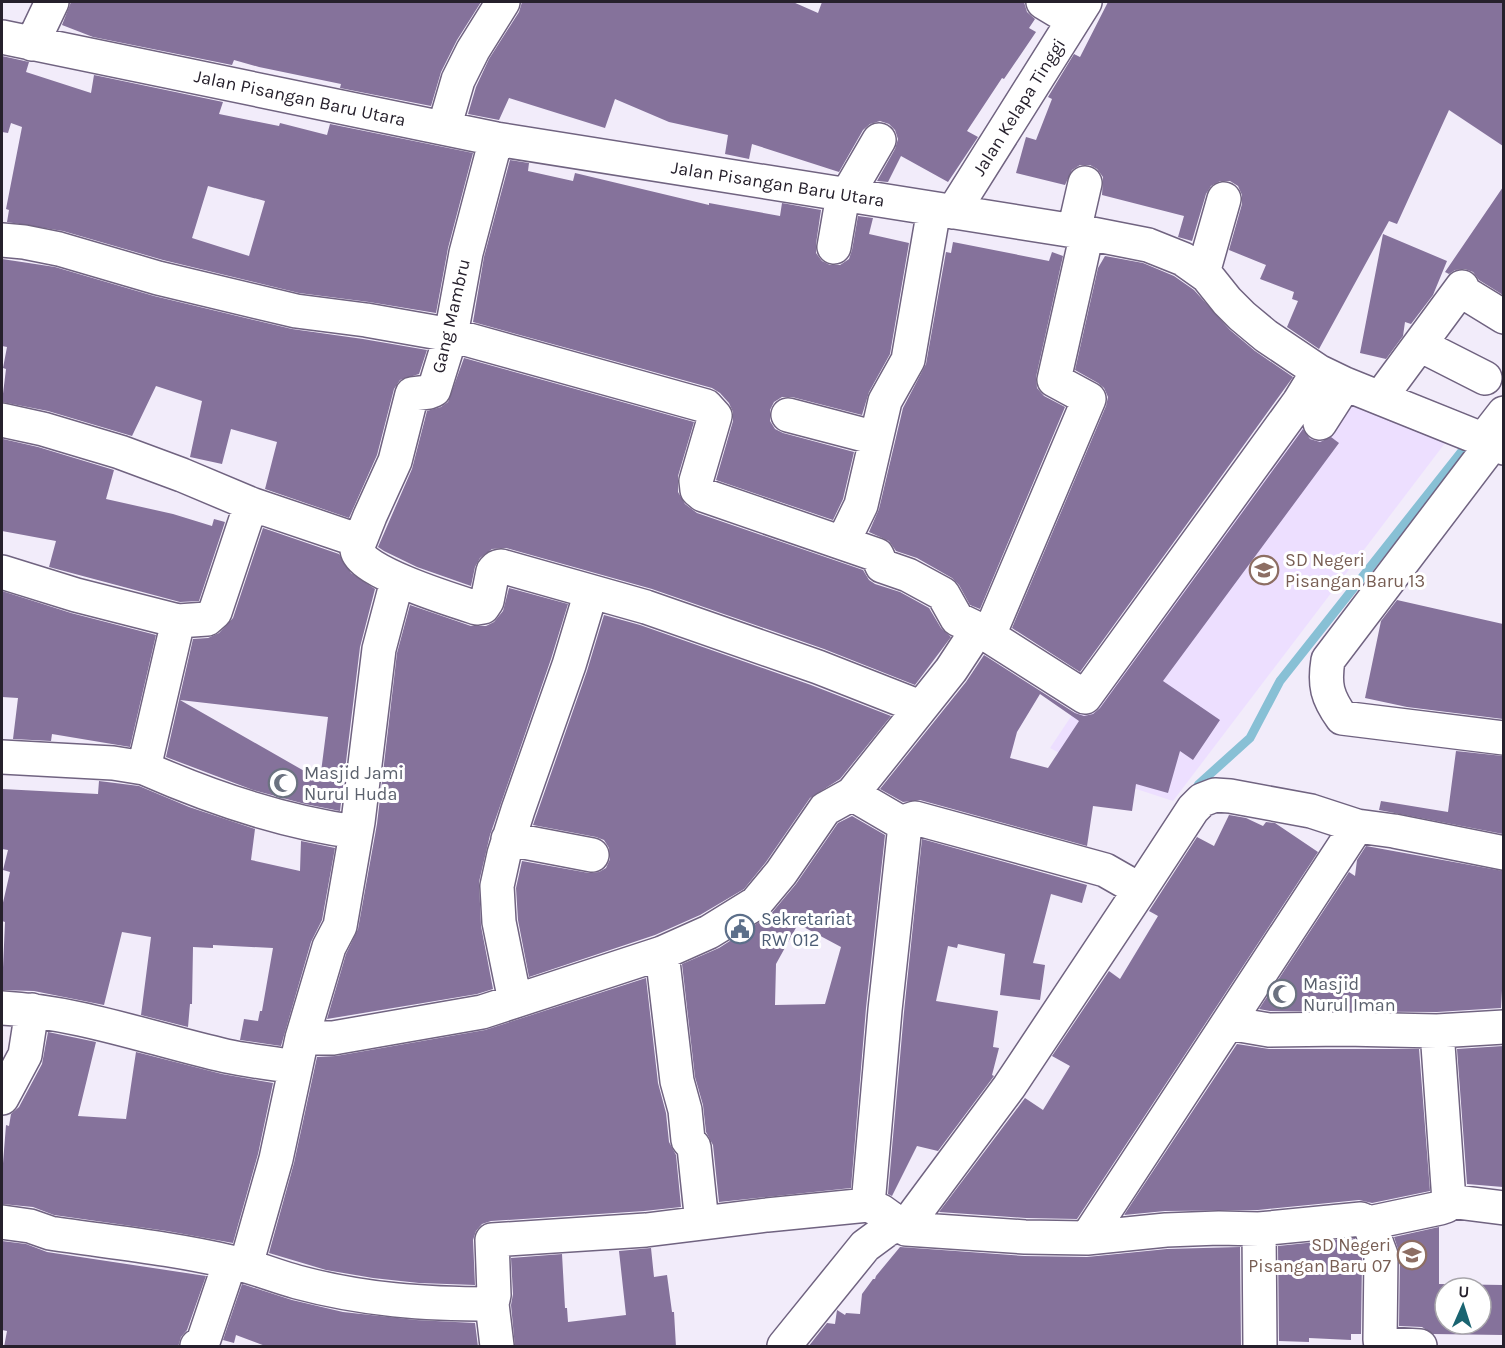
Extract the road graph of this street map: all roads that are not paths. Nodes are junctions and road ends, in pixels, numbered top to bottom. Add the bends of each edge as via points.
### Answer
1 (52, 2) edge
2 (503, 2) edge
3 (1043, 2) edge
4 (1079, 11) edge
5 (17, 40) edge
6 (444, 128) junction
7 (496, 139) junction
8 (879, 140) dead end
9 (1085, 183) dead end
10 (845, 195) junction
11 (1224, 199) dead end
12 (943, 211) junction
13 (1080, 232) junction
14 (2, 240) edge
15 (834, 247) dead end
16 (1203, 273) junction
17 (1503, 316) edge
18 (451, 335) junction
19 (1420, 345) junction
20 (1332, 378) junction
21 (1485, 378) dead end
22 (1380, 398) junction
23 (1503, 413) edge
24 (788, 415) dead end
25 (2, 420) edge
26 (1320, 423) dead end
27 (876, 438) junction
28 (1483, 439) edge
29 (251, 504) junction
30 (360, 541) junction
31 (843, 542) junction
32 (2, 572) edge
33 (397, 581) junction
34 (591, 592) junction
35 (178, 621) junction
36 (984, 632) junction
37 (920, 707) junction
38 (1503, 738) edge
39 (2, 757) edge
40 (144, 768) junction
41 (852, 794) junction
42 (905, 825) junction
43 (1357, 826) junction
44 (356, 832) junction
45 (508, 839) junction
46 (1503, 853) edge
47 (592, 855) dead end
48 (1125, 882) junction
49 (662, 953) junction
50 (515, 1001) junction
51 (17, 1009) edge
52 (1228, 1023) junction
53 (1503, 1027) edge
54 (1437, 1031) junction
55 (298, 1053) junction
56 (2, 1098) edge
57 (1449, 1201) junction
58 (1503, 1208) edge
59 (890, 1218) junction
60 (2, 1222) edge
61 (702, 1223) junction
62 (1369, 1223) junction
63 (1258, 1229) junction
64 (1088, 1238) junction
65 (238, 1263) junction
66 (492, 1305) junction
67 (197, 1347) edge
68 (497, 1347) edge
69 (784, 1347) edge
70 (1260, 1347) edge
71 (1420, 1347) edge

1 - 5 street
2 - 6 street via 458,80
3 - 4 street
4 - 12 street, Jalan Kelapa Tinggi
5 - 6 street, Jalan Pisangan Baru Utara
6 - 7 street, Jalan Pisangan Baru Utara
7 - 10 street, Jalan Pisangan Baru Utara
7 - 18 street, Gang Mambru via 466,253
8 - 10 street
9 - 13 street
10 - 12 street, Jalan Pisangan Baru Utara
10 - 15 street
11 - 16 street
12 - 13 street, Jalan Pisangan Baru Utara
12 - 27 street via 908,360 885,401
13 - 16 street, Jalan Pisangan Baru Utara via 1148,245 1183,259
13 - 36 street via 1054,380 1089,399
14 - 18 street via 59,249 158,278 296,311
16 - 20 street, Jalan Pisangan Baru Utara via 1266,336
17 - 19 street via 1461,288
18 - 30 street, Gang Mambru via 434,390 412,394 395,461
18 - 31 street via 706,406 715,416 696,481 697,490
19 - 21 street
19 - 22 street
20 - 22 street, Jalan Pisangan Baru Utara
20 - 26 street
20 - 36 street via 1299,402 1084,697
22 - 28 street, Jalan Pisangan Baru Utara
23 - 28 street
24 - 27 street
25 - 29 street via 120,452
27 - 31 street via 861,505
28 - 38 street via 1328,660 1325,677 1329,700 1342,718
29 - 30 street
29 - 35 street via 215,612 207,619
30 - 33 street via 359,557
31 - 36 street via 877,555 882,566 943,594 957,619
32 - 35 street
33 - 34 street via 477,608 487,601 493,571 501,566
33 - 44 street via 379,649
34 - 37 street via 646,607 818,667
34 - 45 street
35 - 40 street
36 - 37 street
37 - 41 street
39 - 40 street
40 - 44 street via 227,801 296,822
41 - 42 street
41 - 49 street via 825,809 756,903 709,932
42 - 48 street via 915,818
42 - 59 street via 885,1011
43 - 46 street
43 - 48 street via 1311,812 1215,795 1202,800
43 - 52 street
44 - 55 street via 340,926 329,947
45 - 47 street
45 - 50 street via 497,886 499,922
48 - 59 street via 1009,1087 908,1223
49 - 50 street
49 - 61 street via 677,1081 688,1140 694,1147
50 - 55 street via 482,1012 333,1038
51 - 55 street via 65,1015 226,1056
51 - 56 street via 25,1055
52 - 54 street via 1269,1030
52 - 64 street
53 - 54 street
54 - 57 street
55 - 65 street via 276,1159
57 - 58 street
57 - 62 street via 1440,1209
59 - 61 street
59 - 64 street via 993,1236
59 - 69 street via 888,1229 865,1246
60 - 65 street
61 - 66 street via 492,1240
62 - 63 street via 1361,1220
62 - 71 street via 1381,1255 1380,1340
63 - 64 street via 1176,1230
63 - 70 street
65 - 66 street via 298,1282 379,1300
65 - 67 street via 203,1342
66 - 68 street

